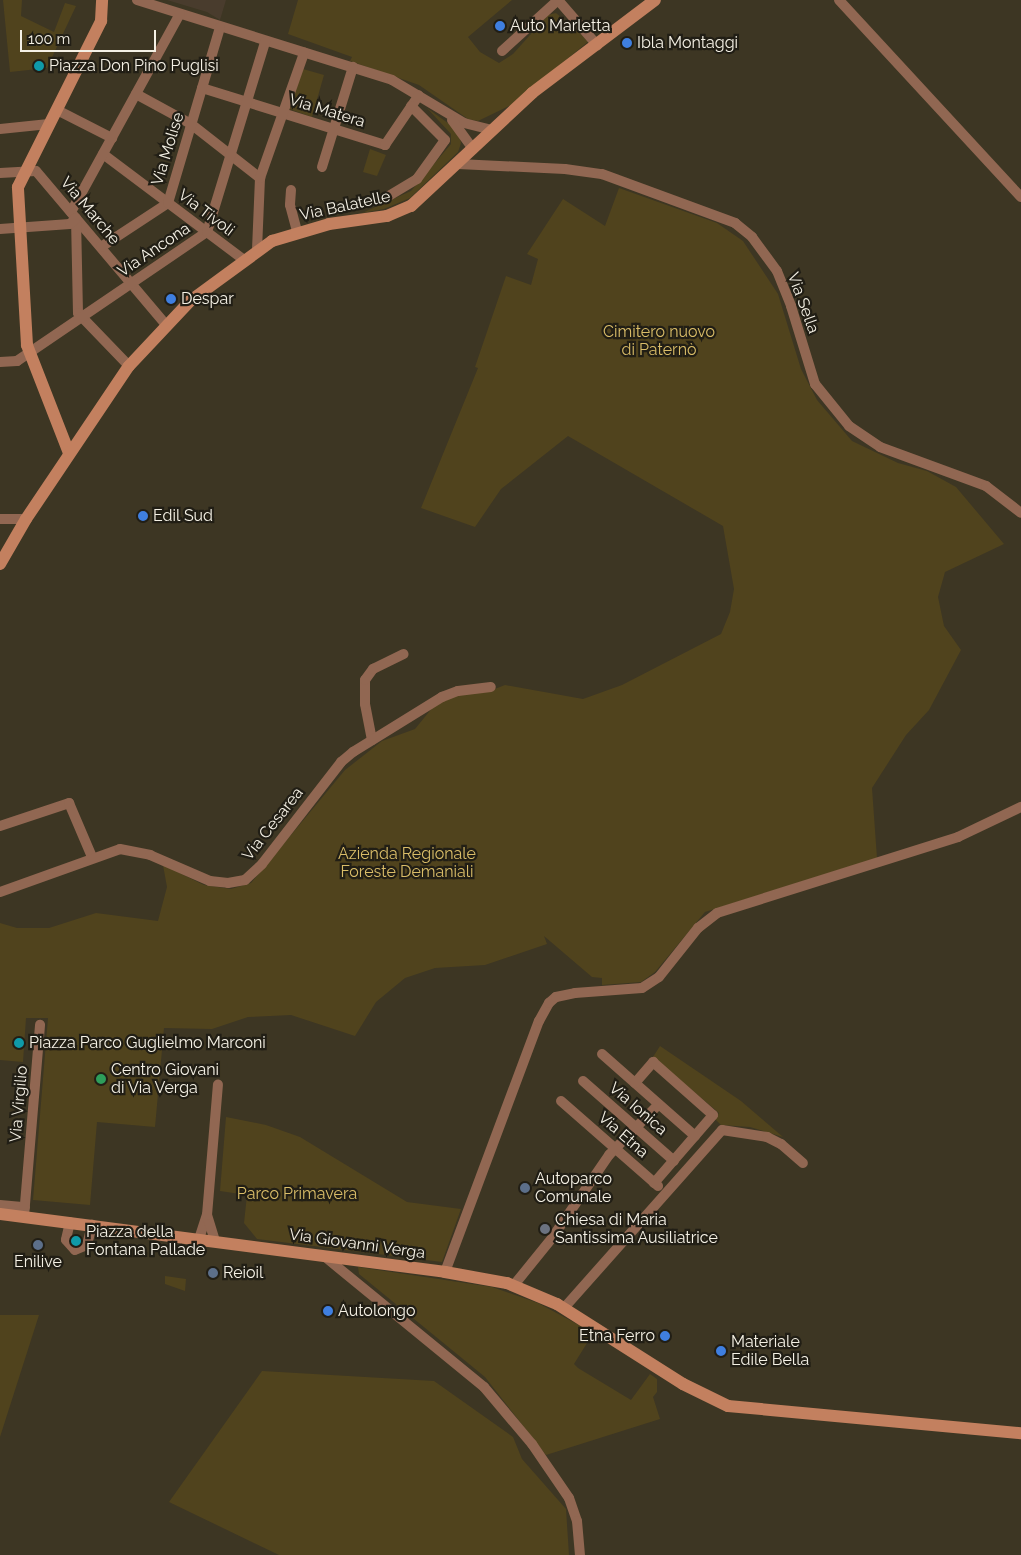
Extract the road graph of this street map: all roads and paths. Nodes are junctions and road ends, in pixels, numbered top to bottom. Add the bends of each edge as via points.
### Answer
1 (102, 0) edge
2 (137, 0) edge
3 (558, 0) edge
4 (655, 0) edge
5 (839, 0) edge
6 (180, 14) junction
7 (220, 28) junction
8 (266, 42) junction
9 (597, 45) junction
10 (502, 51) dead end
11 (304, 53) junction
12 (353, 67) junction
13 (202, 88) junction
14 (136, 94) junction
15 (419, 95) junction
16 (247, 102) junction
17 (411, 106) junction
18 (57, 110) junction
19 (440, 110) junction
20 (284, 114) junction
21 (49, 124) junction
22 (191, 124) junction
23 (0, 129) edge
24 (334, 129) junction
25 (492, 130) junction
26 (112, 138) junction
27 (473, 149) junction
28 (103, 154) junction
29 (230, 156) junction
30 (458, 164) junction
31 (322, 167) dead end
32 (26, 170) junction
33 (0, 173) edge
34 (260, 178) junction
35 (291, 190) dead end
36 (387, 197) dead end
37 (1021, 197) edge
38 (168, 202) junction
39 (73, 215) junction
40 (20, 226) junction
41 (0, 229) edge
42 (207, 232) junction
43 (297, 232) junction
44 (101, 247) junction
45 (257, 252) junction
46 (244, 260) junction
47 (131, 283) junction
48 (81, 318) junction
49 (166, 325) junction
50 (29, 354) junction
51 (0, 362) edge
52 (129, 366) junction
53 (69, 453) junction
54 (1021, 513) edge
55 (0, 519) edge
56 (26, 519) junction
57 (1, 559) edge
58 (404, 654) dead end
59 (491, 687) dead end
60 (372, 740) junction
61 (1021, 807) edge
62 (0, 826) edge
63 (92, 857) junction
64 (0, 892) edge
65 (40, 1025) dead end
66 (602, 1054) dead end
67 (583, 1081) dead end
68 (635, 1082) junction
69 (218, 1084) dead end
70 (561, 1101) dead end
71 (659, 1104) junction
72 (636, 1128) junction
73 (695, 1136) junction
74 (616, 1149) junction
75 (674, 1161) junction
76 (803, 1163) dead end
77 (654, 1183) junction
78 (665, 1193) junction
79 (0, 1205) edge
80 (24, 1212) junction
81 (0, 1214) edge
82 (207, 1215) junction
83 (70, 1222) junction
84 (92, 1225) junction
85 (198, 1239) junction
86 (215, 1241) junction
87 (324, 1256) junction
88 (445, 1272) junction
89 (514, 1285) junction
90 (564, 1308) junction
91 (1021, 1433) edge
92 (580, 1555) edge

1 - 18 street via 101,21
2 - 6 street
3 - 9 street
3 - 10 street
4 - 9 street, Via Balatelle
5 - 37 street
6 - 7 street
6 - 14 street
7 - 8 street
7 - 13 street, Via Molise
8 - 11 street
8 - 16 street, Via Ancona
9 - 25 street, Via Balatelle via 532,93
11 - 12 street
11 - 20 street
12 - 15 street via 392,80
12 - 24 street
13 - 16 street, Via Matera
13 - 22 street, Via Molise
14 - 22 street
14 - 26 street
15 - 17 street, Via Matera
15 - 19 street
16 - 20 street, Via Matera
16 - 29 street, Via Ancona
17 - 24 street, Via Matera via 386,145
17 - 36 street via 445,140 417,179
18 - 21 street
18 - 26 street
19 - 25 street via 464,123
19 - 27 street via 460,129
20 - 24 street, Via Matera
20 - 34 street
21 - 23 street
21 - 32 street
22 - 29 street
22 - 38 street, Via Molise
24 - 31 street
25 - 27 street, Via Balatelle
26 - 28 street
27 - 30 street, Via Balatelle
28 - 38 street, Via Tivoli
28 - 39 street
29 - 34 street
29 - 42 street, Via Ancona
30 - 43 street, Via Balatelle via 425,196 399,212
30 - 54 street, Via Sella via 602,174 735,223 752,237 776,271 791,306 815,384 849,426 880,447 986,486
32 - 33 street
32 - 39 street, Via Marche via 36,171
32 - 40 street via 18,187
34 - 45 street
35 - 43 street via 290,205
38 - 42 street, Via Tivoli
38 - 44 street, Via Molise
39 - 40 street via 70,224
39 - 44 street, Via Marche
39 - 48 street via 78,313
40 - 41 street
40 - 50 street
42 - 46 street, Via Tivoli
42 - 47 street, Via Ancona
43 - 45 street, Via Balatelle
44 - 47 street, Via Marche
45 - 46 street, Via Balatelle
46 - 49 street, Via Balatelle via 190,301
47 - 48 street, Via Ancona
47 - 49 street, Via Marche
48 - 50 street, Via Ancona
48 - 52 street
49 - 52 street, Via Balatelle
50 - 51 street, Via Ancona via 17,361
50 - 53 street
52 - 53 street, Via Balatelle
53 - 56 street, Via Balatelle
55 - 56 street
56 - 57 street, Via Balatelle
58 - 60 street via 373,669 365,680 365,704
59 - 60 street, Via Cesarea via 458,691 442,697
60 - 63 street, Via Cesarea via 342,762 262,864 245,880 228,883 210,881 167,861 128,849
61 - 88 street via 958,837 717,913 698,928 659,977 642,988 556,997 539,1021
62 - 63 street via 69,804
63 - 64 street, Via Cesarea
65 - 80 street, Via Virgilio
66 - 68 street
67 - 72 street, Via Ionica
68 - 71 street
68 - 73 street via 653,1062 713,1115
69 - 82 street
70 - 74 street, Via Etna
71 - 72 street
71 - 73 street
72 - 74 street
72 - 75 street, Via Ionica
73 - 75 street
74 - 77 street, Via Etna
74 - 89 street
75 - 77 street
76 - 78 street via 781,1144 767,1137 722,1130
77 - 78 street, Via Etna
78 - 90 street
79 - 80 street, Via Giovanni Verga
80 - 81 street, Via Giovanni Verga
80 - 83 street, Via Giovanni Verga
82 - 85 street
82 - 86 street
83 - 84 street, Via Giovanni Verga
83 - 84 street via 66,1240 75,1250 87,1244
84 - 85 street, Via Giovanni Verga
85 - 86 street, Via Giovanni Verga
86 - 87 street, Via Giovanni Verga
87 - 88 street, Via Giovanni Verga
87 - 92 street via 484,1387 532,1444 569,1498 577,1520
88 - 89 street, Via Giovanni Verga
89 - 90 street, Via Giovanni Verga
90 - 91 street, Via Giovanni Verga via 711,1400 747,1410

